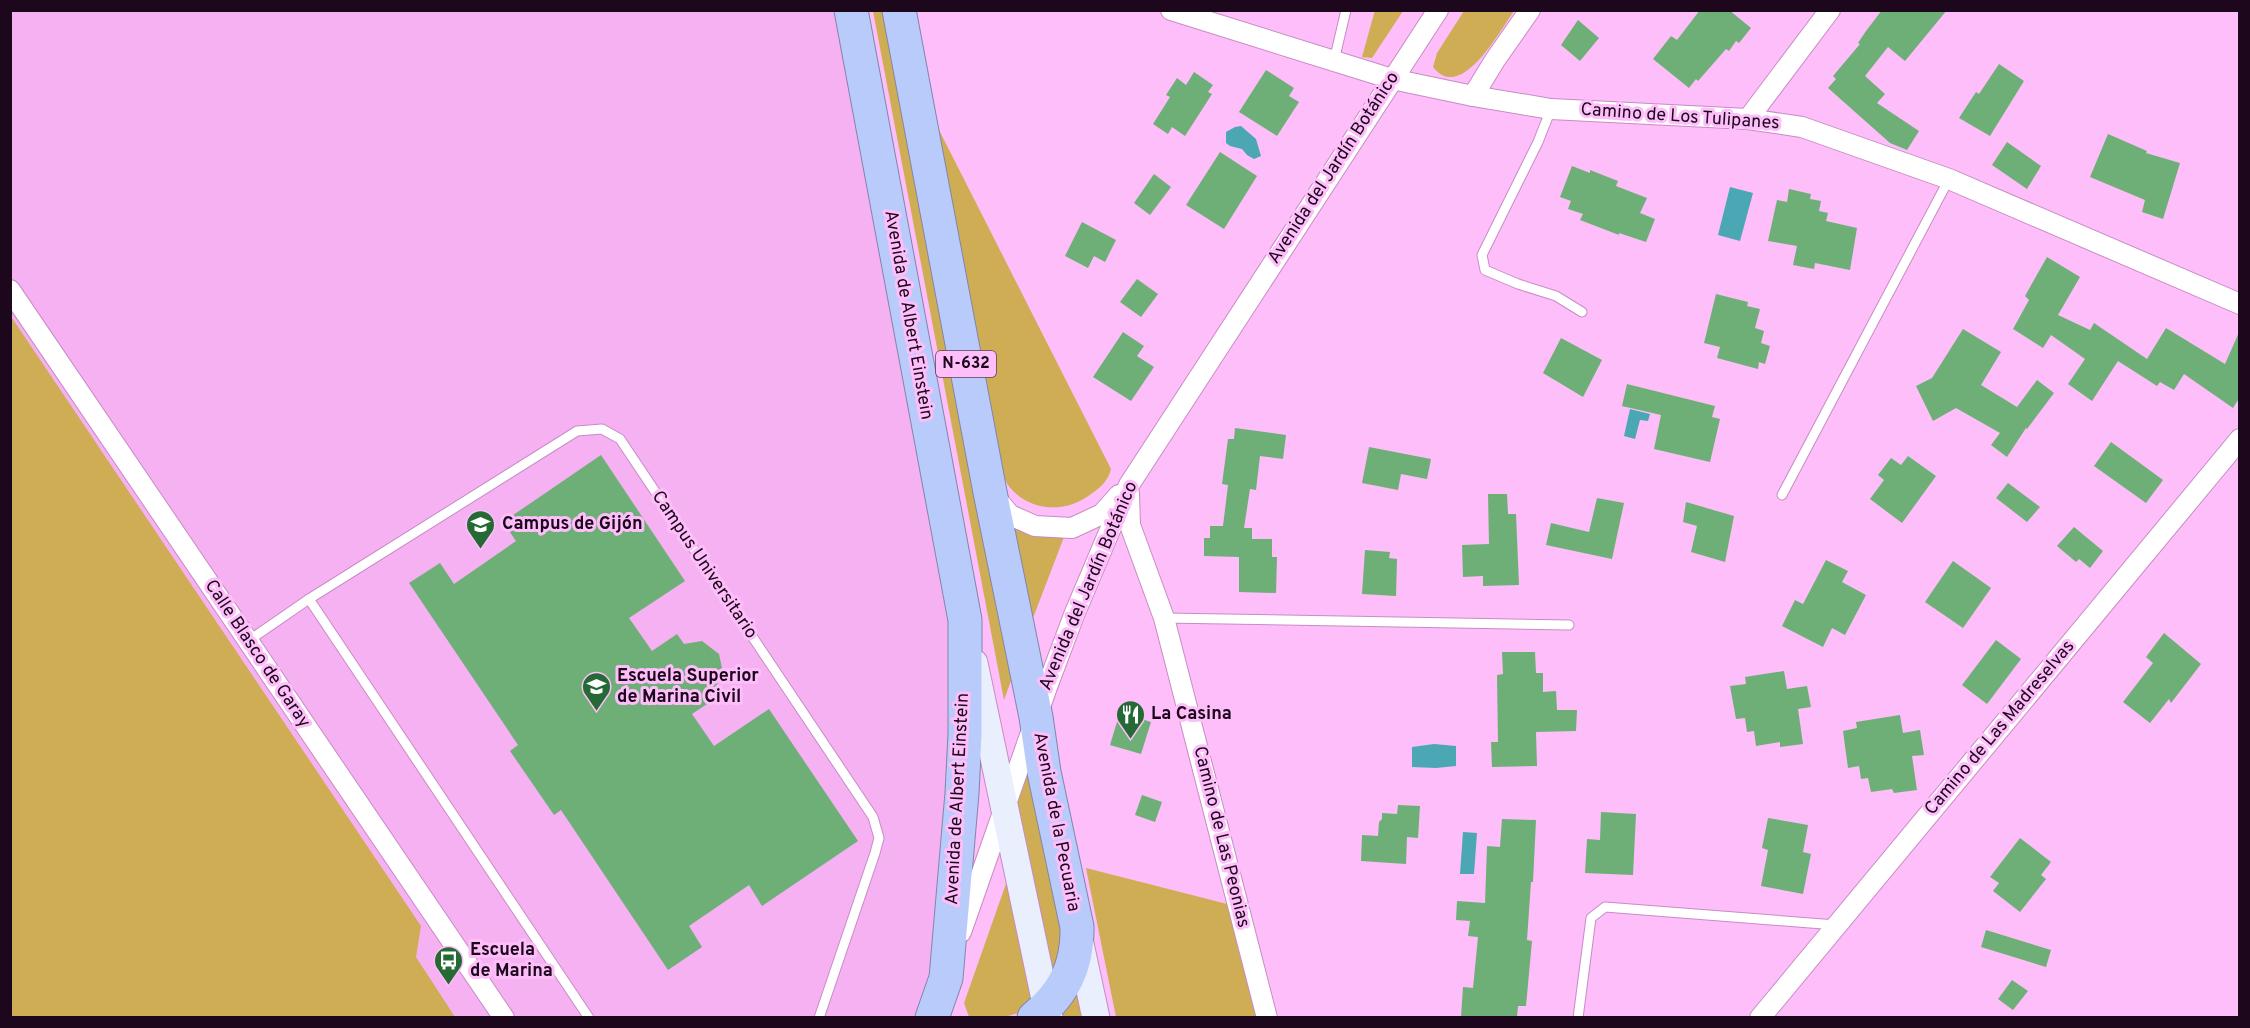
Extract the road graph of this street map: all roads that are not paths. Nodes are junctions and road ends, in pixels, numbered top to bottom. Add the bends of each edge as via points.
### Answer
1 (851, 10) edge
2 (898, 10) edge
3 (1171, 10) edge
4 (1346, 10) edge
5 (1438, 10) edge
6 (1530, 10) edge
7 (1830, 10) edge
8 (1334, 61) junction
9 (1392, 79) junction
10 (1473, 96) junction
11 (1551, 109) junction
12 (1748, 119) junction
13 (1949, 179) junction
14 (10, 290) edge
15 (2240, 304) edge
16 (1582, 312) dead end
17 (2240, 439) edge
18 (1129, 485) junction
19 (990, 492) junction
20 (1782, 495) dead end
21 (309, 599) junction
22 (1164, 618) junction
23 (965, 620) junction
24 (1569, 625) dead end
25 (248, 641) junction
26 (1036, 717) junction
27 (1004, 806) junction
28 (1836, 925) junction
29 (1077, 927) junction
30 (946, 978) junction
31 (1043, 1014) edge
32 (504, 1017) edge
33 (589, 1017) edge
34 (819, 1017) edge
35 (932, 1017) edge
36 (1096, 1017) edge
37 (1267, 1017) edge
38 (1578, 1017) edge
39 (1760, 1017) edge

1 - 23 highway, Avenida de Albert Einstein / N-632
2 - 19 highway, N-632
3 - 8 street, Camino de Los Tulipanes
4 - 8 lane
5 - 9 street, Avenida del Jardín Botánico
6 - 10 street
7 - 12 street
8 - 9 street, Camino de Los Tulipanes
9 - 10 street, Camino de Los Tulipanes
9 - 18 street, Avenida del Jardín Botánico
10 - 11 street, Camino de Los Tulipanes
11 - 12 street, Camino de Los Tulipanes
11 - 16 lane via 1482,255 1485,270 1556,296
12 - 13 street, Camino de Los Tulipanes via 1802,127
13 - 15 street, Camino de Los Tulipanes
13 - 20 lane
14 - 25 street, Calle Blasco de Garay
17 - 28 street, Camino de Las Madreselvas
18 - 19 street via 1102,514 1072,528 1035,526 1018,519
18 - 22 street, Camino de Las Peonias via 1130,525
18 - 26 street, Avenida del Jardín Botánico
19 - 26 highway, N-632
21 - 25 lane, Campus Universitario
21 - 33 lane
21 - 34 lane, Campus Universitario via 577,430 602,429 620,439 873,817 879,838 875,853
22 - 24 lane
22 - 37 street, Camino de Las Peonias
23 - 27 street, Avenida de Albert Einstein
23 - 30 highway, Avenida de Albert Einstein / N-632 via 962,793
25 - 32 street, Calle Blasco de Garay
26 - 27 street, Avenida del Jardín Botánico
26 - 29 highway, Avenida de la Pecuaria / N-632
27 - 30 street, Avenida del Jardín Botánico
27 - 31 street, Avenida de la Pecuaria
28 - 38 lane via 1605,907 1591,918
28 - 39 street, Camino de Las Madreselvas
29 - 31 highway, Avenida de la Pecuaria / N-632 via 1077,949 1067,981
29 - 36 street, Avenida de la Pecuaria
30 - 35 highway, Avenida del Jardín Botánico / N-632

